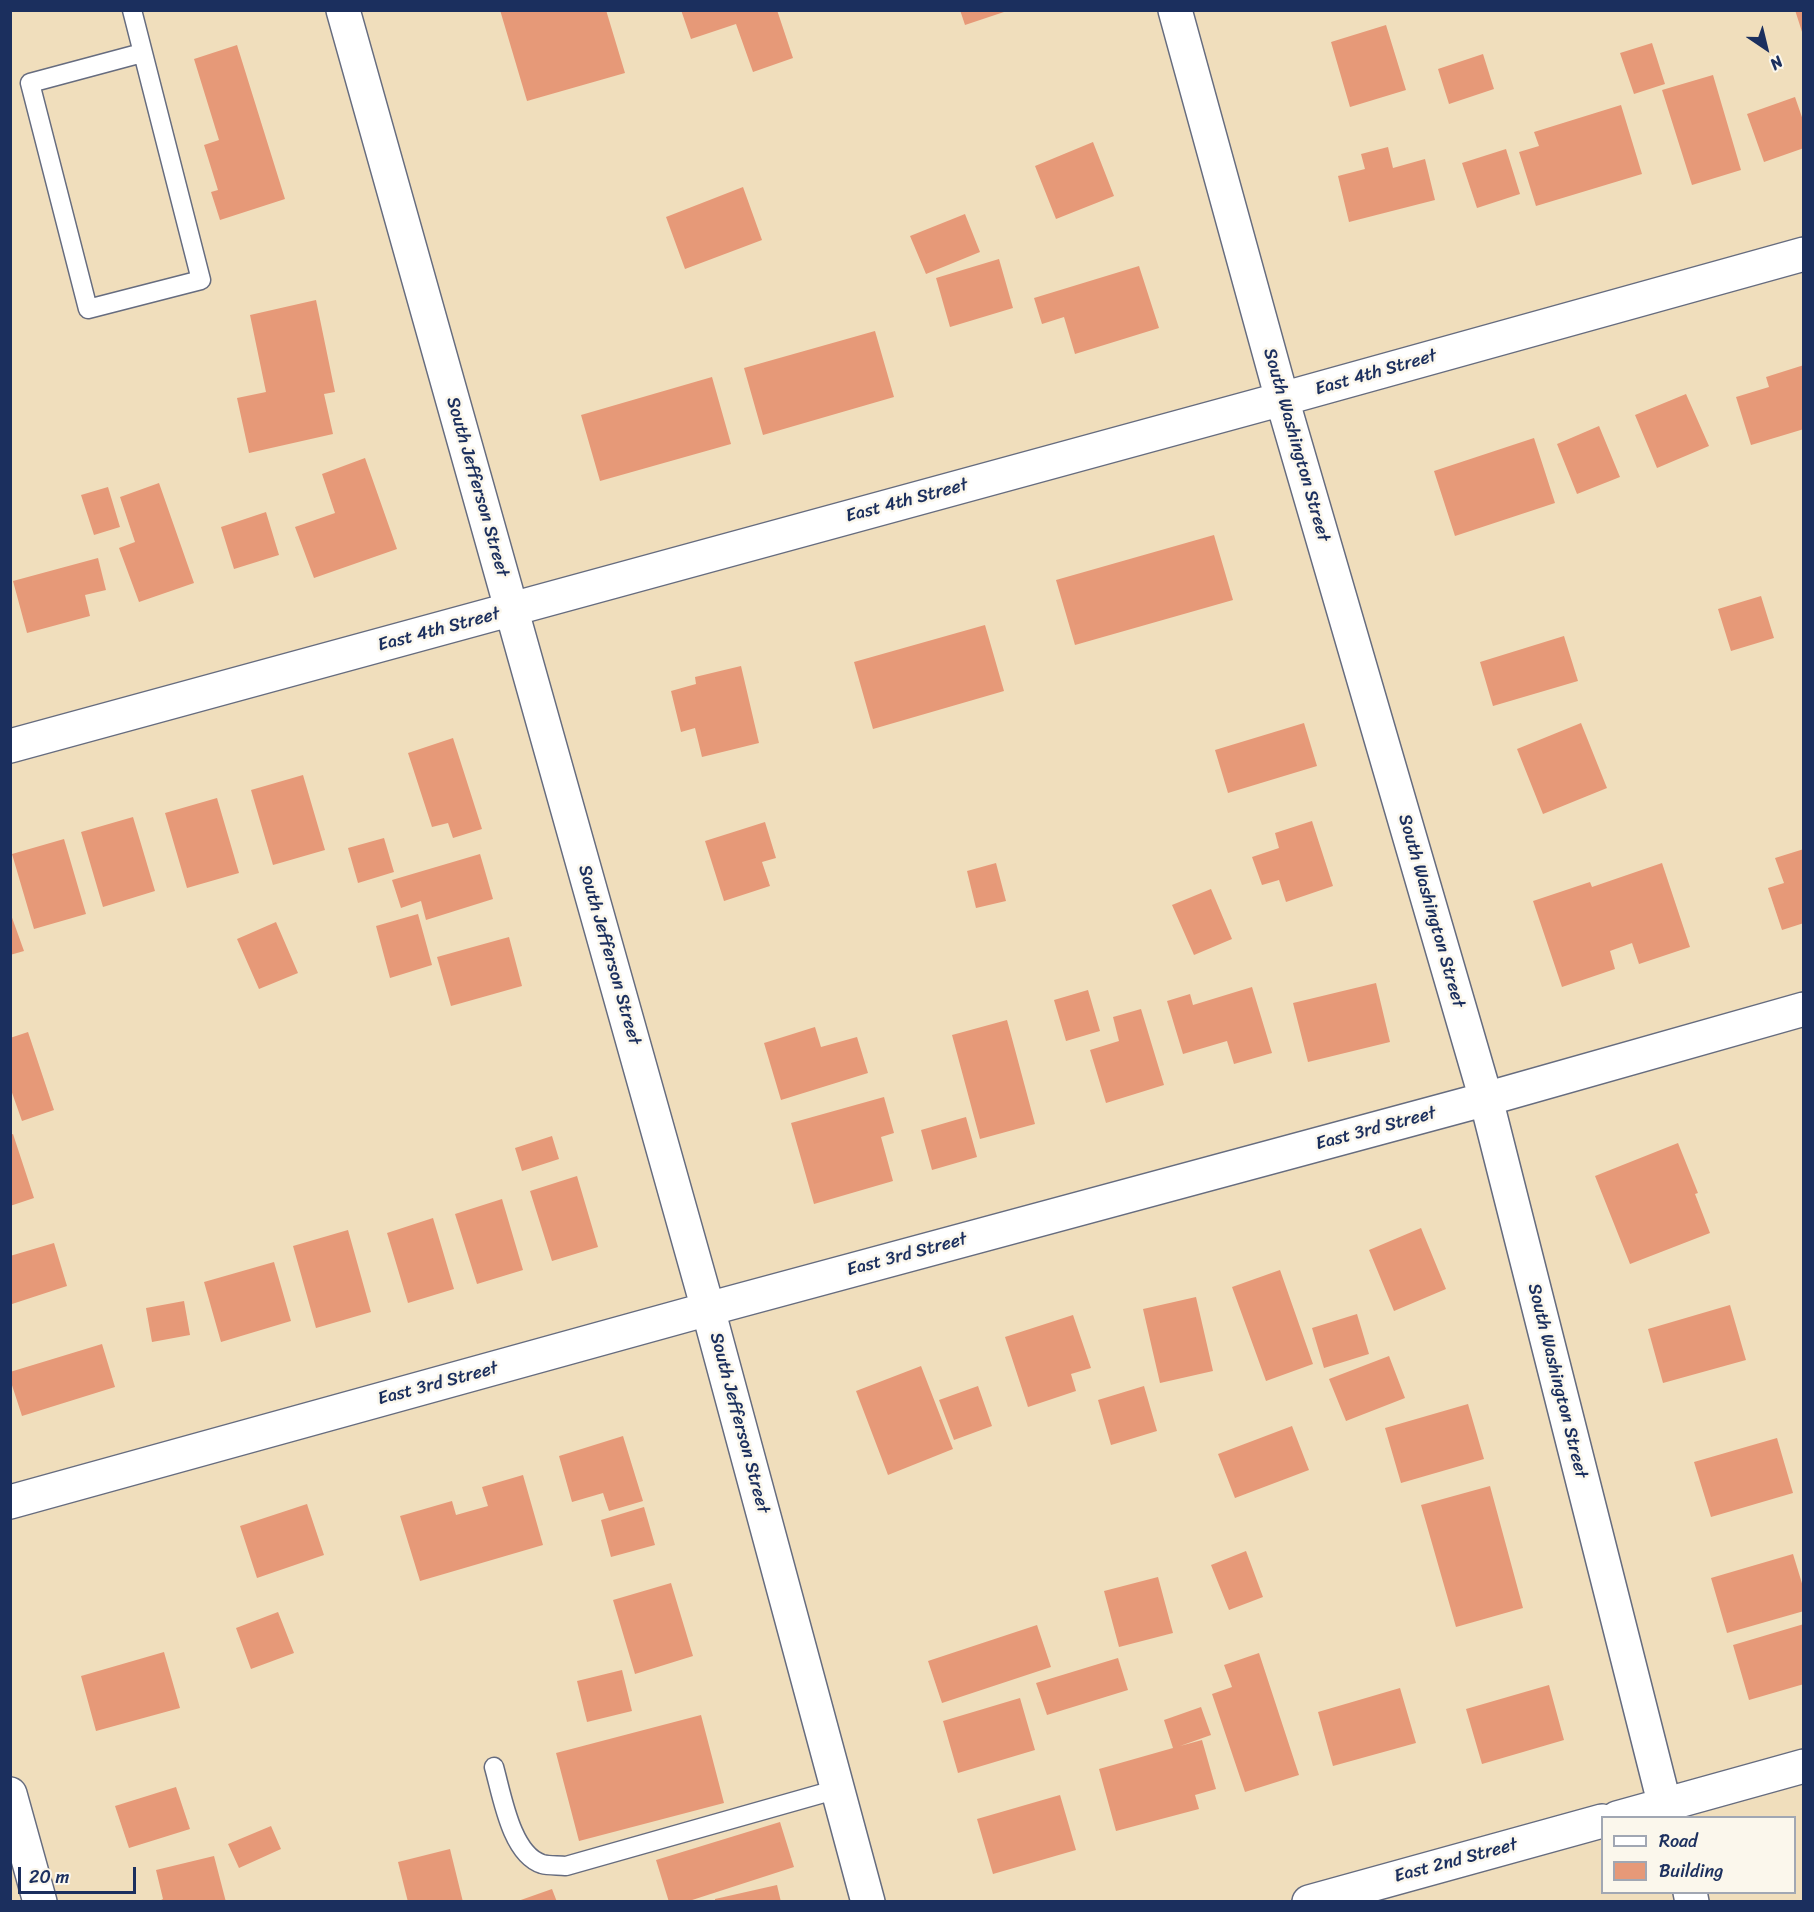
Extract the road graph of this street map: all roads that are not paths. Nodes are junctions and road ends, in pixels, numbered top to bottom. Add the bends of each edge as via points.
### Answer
1 (132, 10) edge
2 (343, 10) edge
3 (1175, 10) edge
4 (142, 53) junction
5 (1803, 254) edge
6 (1282, 399) junction
7 (512, 610) junction
8 (10, 746) edge
9 (1803, 1009) edge
10 (1486, 1099) junction
11 (708, 1309) junction
12 (10, 1502) edge
13 (1803, 1766) edge
14 (494, 1767) dead end
15 (838, 1789) junction
16 (10, 1794) edge
17 (1666, 1811) edge
18 (1631, 1816) edge
19 (1601, 1821) edge
20 (40, 1902) edge
21 (868, 1902) edge
22 (1309, 1902) edge

1 - 4 lane
2 - 7 street, South Jefferson Street
3 - 6 street, South Washington Street
4 - 4 lane via 201,280 88,309 30,82
5 - 6 street, East 4th Street
6 - 7 street, East 4th Street
6 - 10 street, South Washington Street
7 - 8 street, East 4th Street
7 - 11 street, South Jefferson Street
9 - 10 street, East 3rd Street
10 - 11 street, East 3rd Street
10 - 17 street, South Washington Street
11 - 12 street, East 3rd Street
11 - 15 street, South Jefferson Street
13 - 17 street
14 - 15 lane via 520,1847 541,1863 566,1866
15 - 21 street, South Jefferson Street
16 - 20 street
17 - 18 street
19 - 22 street, East 2nd Street

